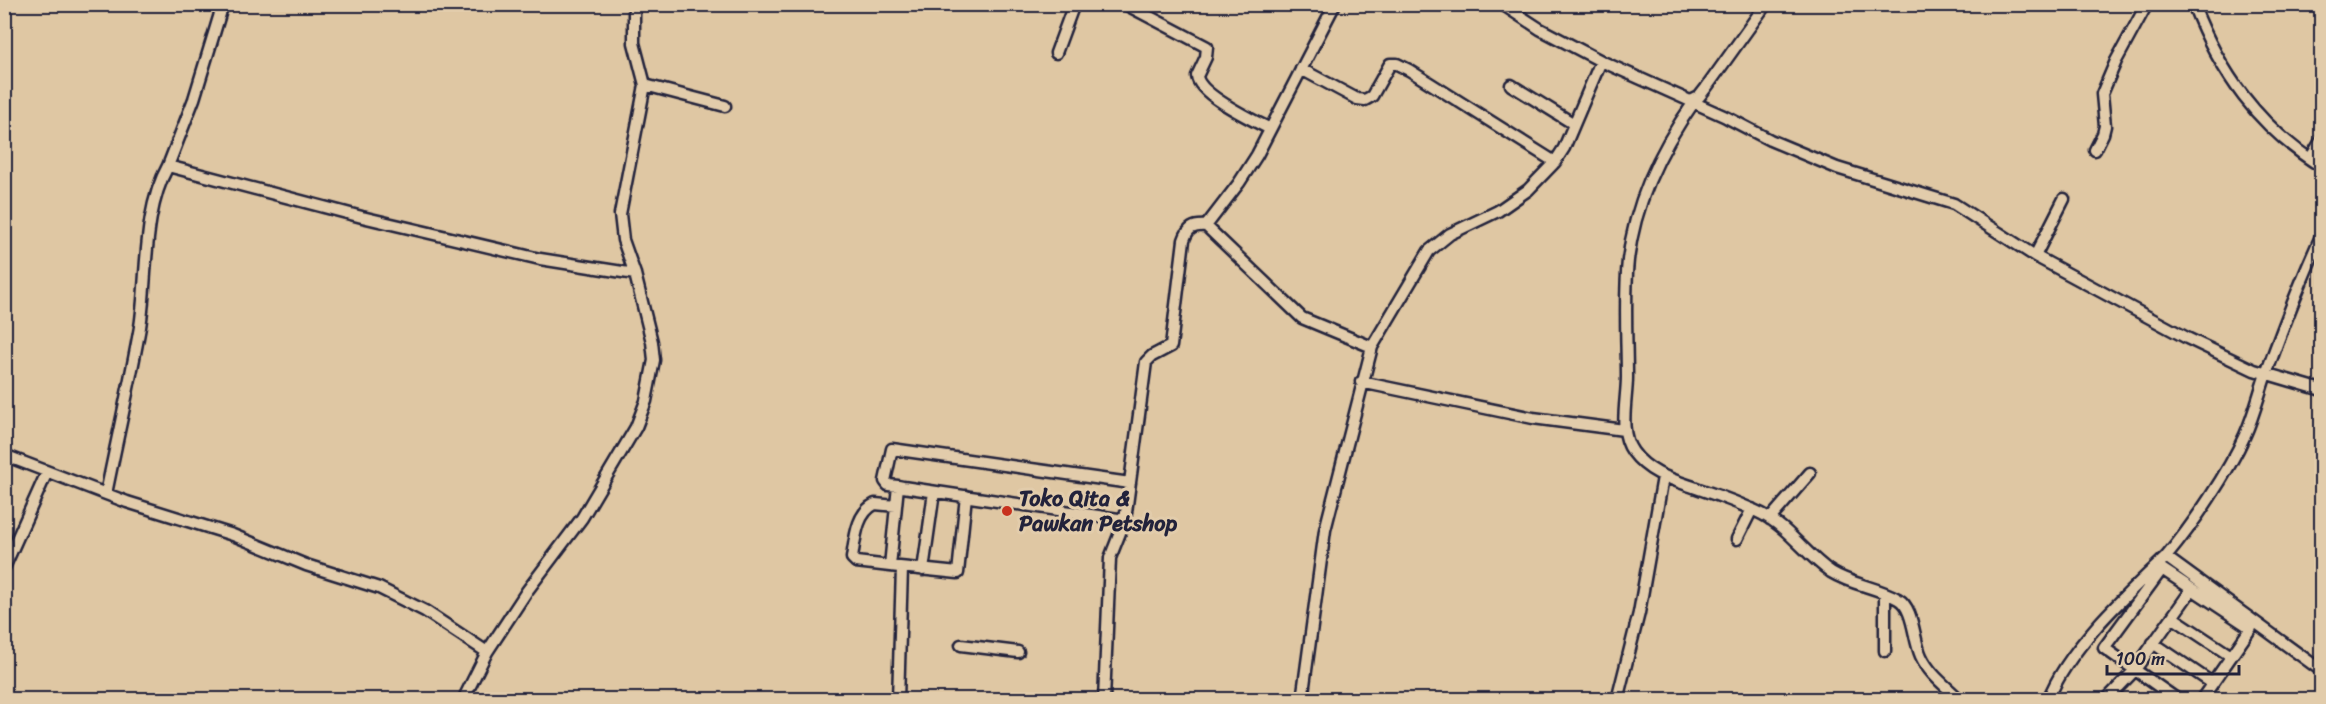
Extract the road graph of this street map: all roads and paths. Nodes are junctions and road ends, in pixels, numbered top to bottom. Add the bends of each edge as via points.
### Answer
1 (223, 4) edge
2 (634, 4) edge
3 (1074, 4) edge
4 (1125, 4) edge
5 (1335, 4) edge
6 (1502, 4) edge
7 (1766, 4) edge
8 (2147, 4) edge
9 (2193, 4) edge
10 (1056, 53) dead end
11 (1601, 61) junction
12 (1301, 69) junction
13 (645, 85) junction
14 (1511, 86) dead end
15 (1692, 102) junction
16 (724, 106) dead end
17 (1574, 124) junction
18 (1270, 129) junction
19 (2322, 139) edge
20 (2095, 150) dead end
21 (2310, 159) junction
22 (1555, 162) junction
23 (168, 166) junction
24 (2322, 167) edge
25 (2064, 199) dead end
26 (1206, 226) junction
27 (2322, 234) edge
28 (2035, 255) junction
29 (635, 274) junction
30 (1372, 347) junction
31 (2266, 374) junction
32 (1361, 382) junction
33 (2322, 390) edge
34 (1624, 430) junction
35 (4, 455) edge
36 (47, 472) junction
37 (1810, 473) dead end
38 (1663, 477) junction
39 (1130, 483) junction
40 (898, 486) junction
41 (934, 492) junction
42 (106, 494) junction
43 (966, 496) junction
44 (896, 506) junction
45 (1752, 509) junction
46 (1770, 519) junction
47 (1125, 520) junction
48 (1737, 539) dead end
49 (2166, 557) junction
50 (890, 566) junction
51 (4, 568) edge
52 (902, 568) junction
53 (923, 570) junction
54 (2192, 589) junction
55 (1885, 595) junction
56 (2172, 617) junction
57 (2153, 643) junction
58 (961, 645) dead end
59 (1885, 651) dead end
60 (486, 652) junction
61 (1018, 652) dead end
62 (2231, 656) junction
63 (2134, 671) junction
64 (2322, 671) edge
65 (2212, 683) junction
66 (463, 699) edge
67 (898, 699) edge
68 (1104, 699) edge
69 (1302, 699) edge
70 (1617, 699) edge
71 (1960, 699) edge
72 (2048, 699) edge
73 (2109, 699) edge
74 (2178, 699) edge
75 (2200, 699) edge

1 - 23 street via 194,99
2 - 13 street via 634,43
3 - 10 street
4 - 18 street via 1207,47 1197,76 1201,86
5 - 12 street
6 - 11 street
7 - 15 street
8 - 20 street via 2102,94 2105,126
9 - 21 street via 2202,29 2239,92 2285,141
11 - 15 street
11 - 17 street
12 - 18 street
12 - 22 street via 1365,100 1372,96 1390,64 1397,64
13 - 16 street
13 - 29 street via 620,214 623,240
14 - 17 street
15 - 28 street via 1837,168 1954,204
15 - 34 street via 1660,158 1631,242
17 - 22 street
18 - 26 street via 1239,183
19 - 21 street
21 - 24 street
22 - 30 street via 1528,190 1450,234 1429,251
23 - 29 street via 540,259
23 - 42 street via 150,230 140,326
25 - 28 street
26 - 30 street via 1302,318
26 - 39 street via 1188,229 1184,240 1171,346 1146,362
27 - 31 street
28 - 31 street via 2187,338
29 - 60 street via 654,360 636,427 582,518
30 - 32 street
31 - 33 street
31 - 49 street via 2235,454
32 - 34 street via 1533,418
32 - 69 street via 1325,530
34 - 38 street via 1632,451
35 - 36 street
36 - 42 street
36 - 51 street
37 - 46 street
38 - 45 street
38 - 70 street via 1639,613
39 - 40 street via 892,448 885,481
39 - 47 street
40 - 41 street
40 - 44 street
41 - 43 street
41 - 53 street
42 - 60 street via 379,588 425,611
43 - 47 street
43 - 53 street via 958,573
44 - 50 street
44 - 50 street via 874,504 866,511 858,525 852,558 856,562
45 - 46 street
45 - 48 street
46 - 55 street via 1828,570
47 - 68 street via 1110,558
49 - 64 street
49 - 72 street via 2093,630
50 - 52 street
52 - 53 street
52 - 67 street
54 - 56 street
54 - 62 street via 2251,628
54 - 63 street via 2162,569 2104,648
55 - 59 street
55 - 71 street via 1907,606 1926,666
56 - 57 street
56 - 62 street
57 - 63 street
57 - 65 street
58 - 61 street
60 - 66 street
62 - 65 street
63 - 73 street
63 - 74 street
65 - 75 street

